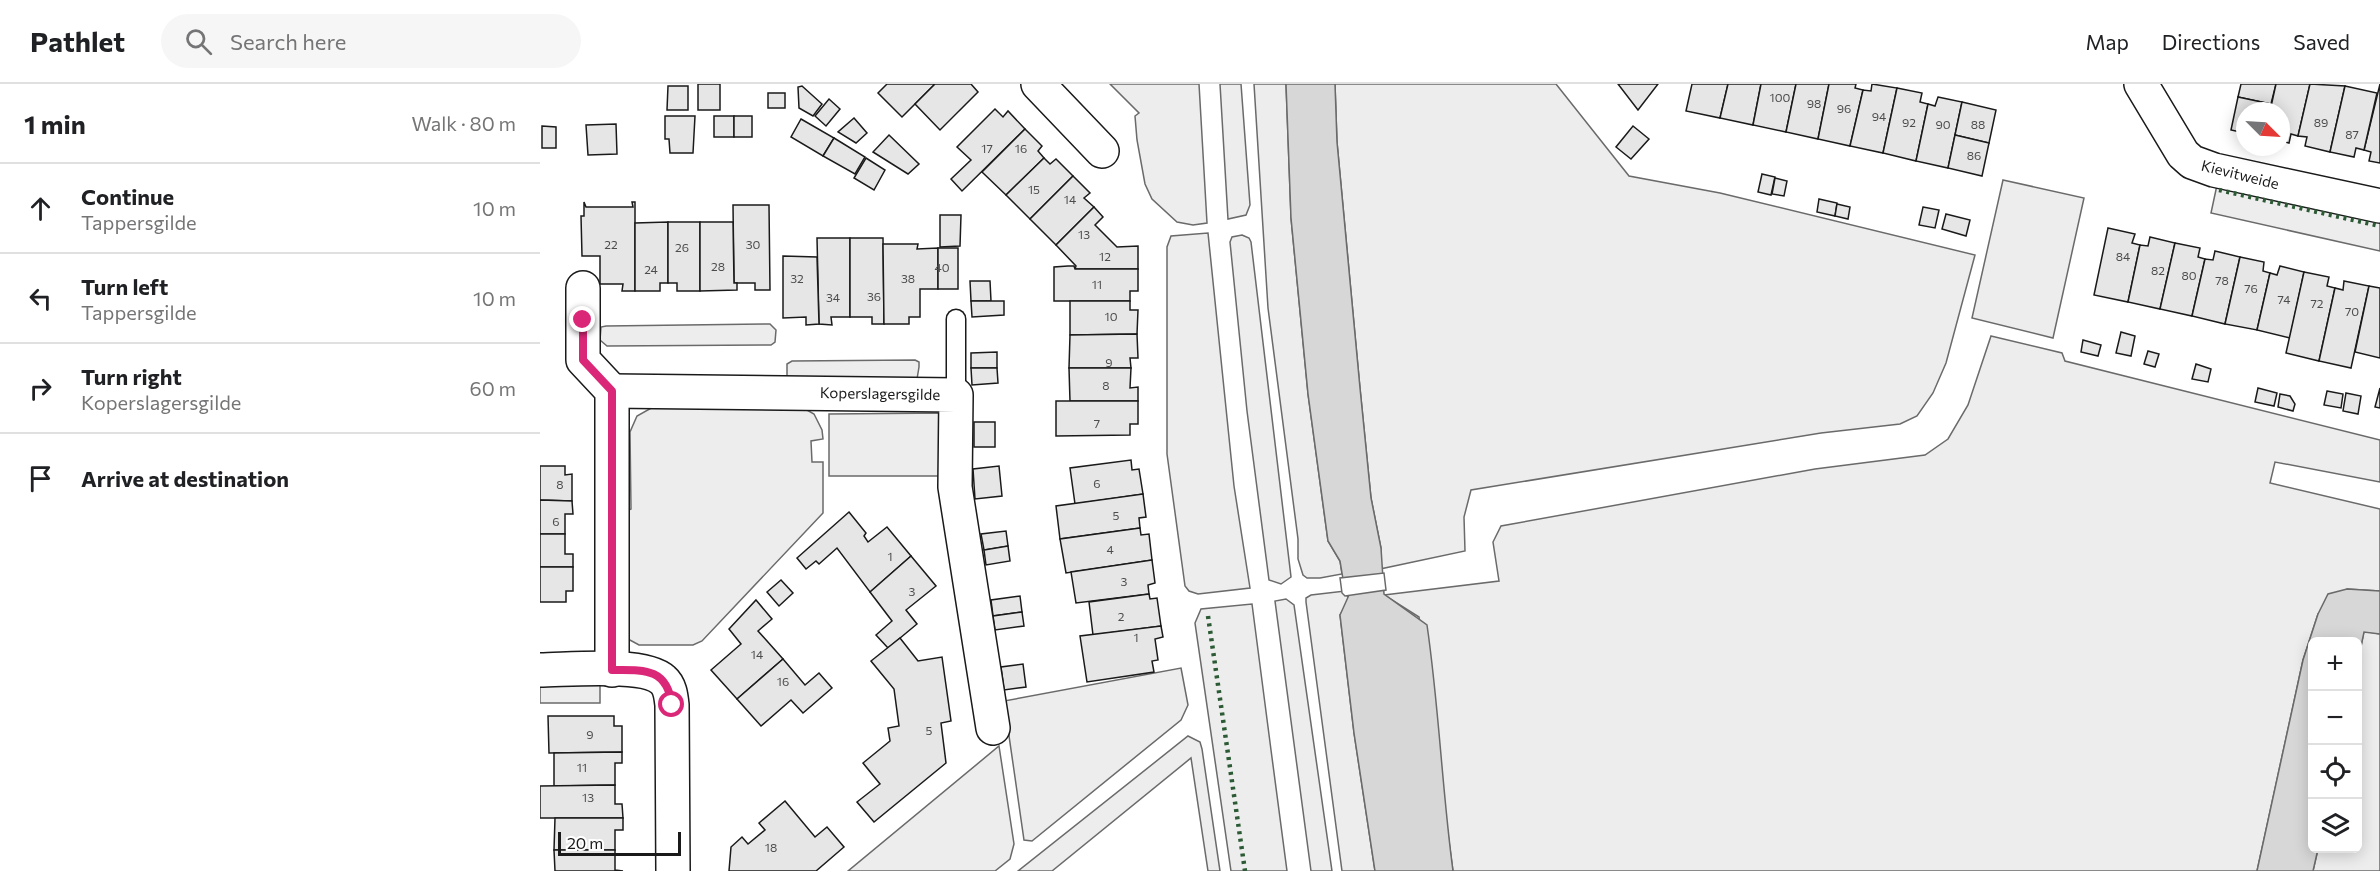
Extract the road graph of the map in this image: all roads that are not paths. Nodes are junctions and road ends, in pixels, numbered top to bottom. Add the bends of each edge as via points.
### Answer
1 (1038, 84) edge
2 (2141, 84) edge
3 (1102, 151) dead end
4 (2380, 206) edge
5 (583, 288) dead end
6 (956, 319) dead end
7 (612, 391) junction
8 (956, 395) junction
9 (540, 670) edge
10 (612, 670) junction
11 (993, 728) dead end
12 (674, 871) edge

1 - 3 street
2 - 4 street, Kievitweide via 2183,154 2192,162
5 - 7 street via 583,360
6 - 8 lane
7 - 8 street, Koperslagersgilde
7 - 10 street
8 - 11 street, Koperslagersgilde via 956,488
9 - 10 street
10 - 12 street via 654,673 670,691

